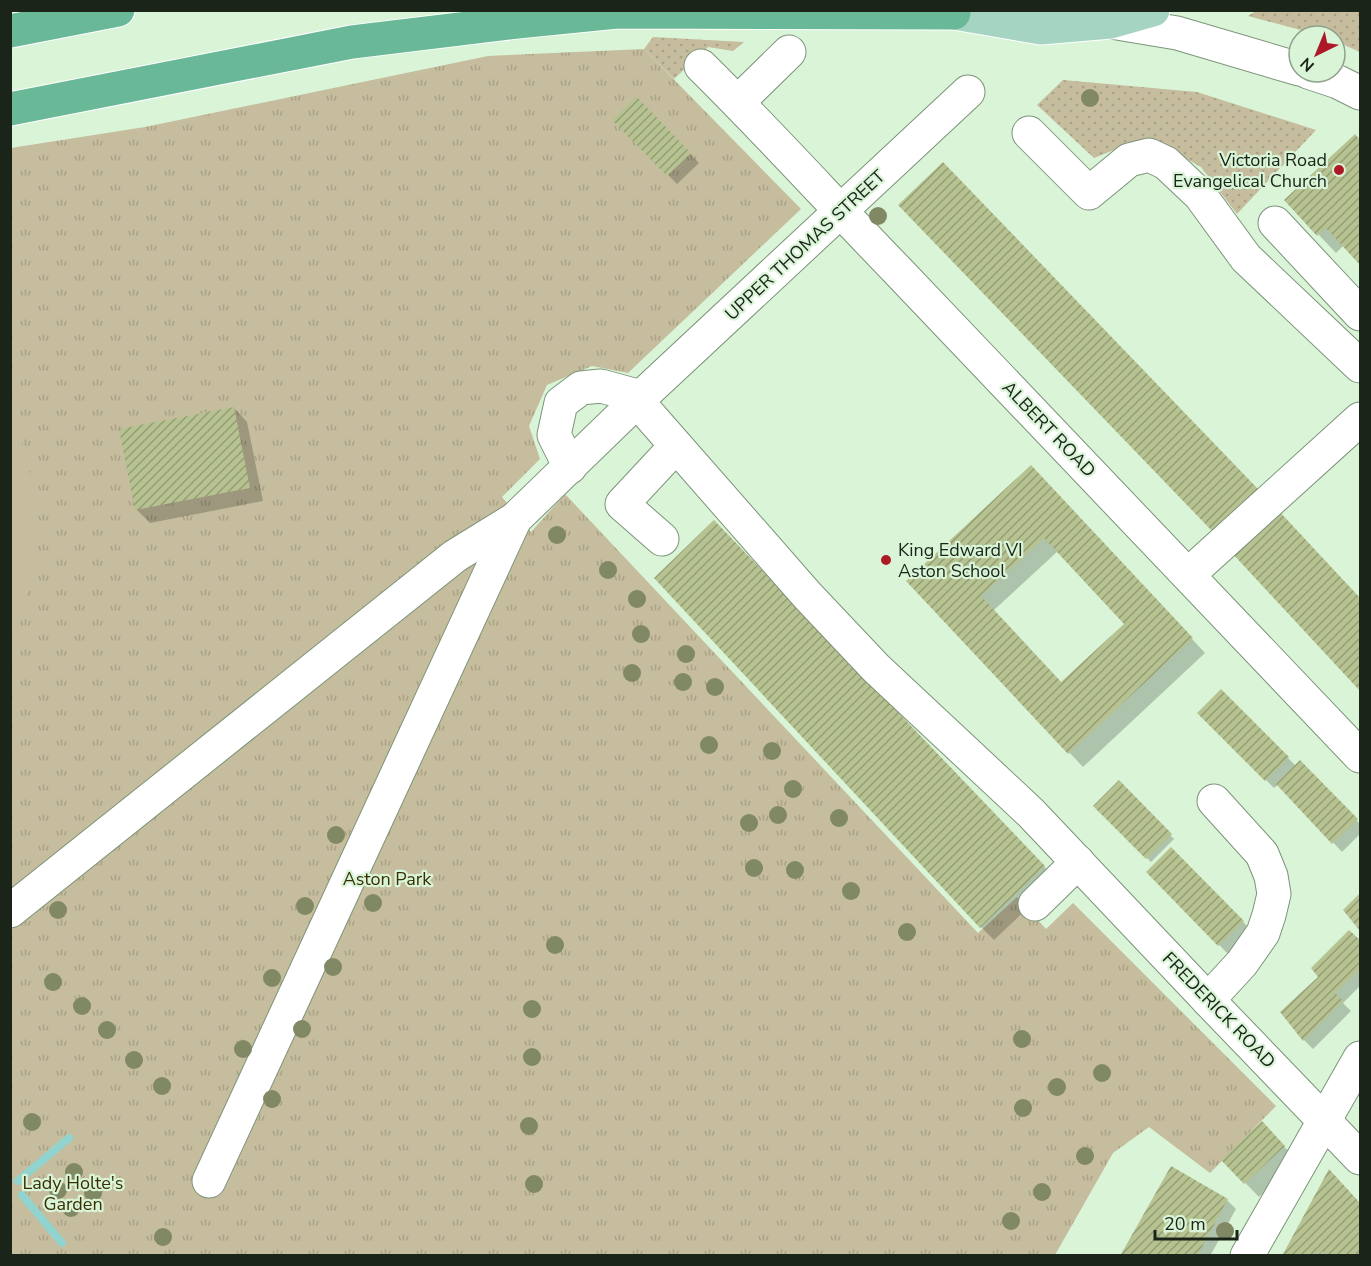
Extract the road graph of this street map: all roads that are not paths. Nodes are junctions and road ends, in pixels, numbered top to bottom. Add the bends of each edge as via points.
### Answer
1 (118, 10) edge
2 (1153, 10) edge
3 (952, 12) edge
4 (1111, 22) junction
5 (10, 31) edge
6 (778, 61) dead end
7 (1287, 65) edge
8 (701, 66) dead end
9 (1342, 84) edge
10 (969, 92) dead end
11 (1360, 93) edge
12 (738, 102) junction
13 (10, 109) edge
14 (1029, 133) dead end
15 (840, 212) junction
16 (1275, 223) dead end
17 (1360, 314) edge
18 (1360, 366) edge
19 (639, 399) junction
20 (1360, 419) edge
21 (676, 446) junction
22 (570, 467) junction
23 (515, 519) junction
24 (662, 539) dead end
25 (1189, 574) junction
26 (1360, 756) edge
27 (1214, 801) dead end
28 (1078, 862) junction
29 (1035, 904) dead end
30 (10, 911) edge
31 (1208, 1000) junction
32 (1360, 1058) edge
33 (1324, 1120) junction
34 (1360, 1158) edge
35 (209, 1182) dead end
36 (1247, 1256) edge

1 - 5 highway
2 - 4 main road
3 - 4 main road via 1041,28
3 - 13 highway via 618,12 517,22 352,42
4 - 7 street via 1177,33
6 - 12 street
8 - 12 street, ALBERT ROAD
9 - 11 street
10 - 15 street, UPPER THOMAS STREET
12 - 15 street, ALBERT ROAD
14 - 18 street via 1089,193 1129,160 1149,155 1166,163 1200,195 1246,258
15 - 19 street, UPPER THOMAS STREET
15 - 25 street, ALBERT ROAD
16 - 17 street
19 - 21 street, FREDERICK ROAD
19 - 22 street, UPPER THOMAS STREET
19 - 22 street via 602,386 581,388 561,403 555,435
20 - 25 street
21 - 24 street via 622,504
21 - 28 street, FREDERICK ROAD via 876,668
22 - 23 street, UPPER THOMAS STREET
23 - 30 street via 455,556
23 - 35 street
25 - 26 street, ALBERT ROAD
27 - 31 street via 1262,854 1274,894 1263,933
28 - 29 street
28 - 31 street, FREDERICK ROAD
31 - 33 street, FREDERICK ROAD
32 - 33 street
33 - 34 street, FREDERICK ROAD
33 - 36 street

